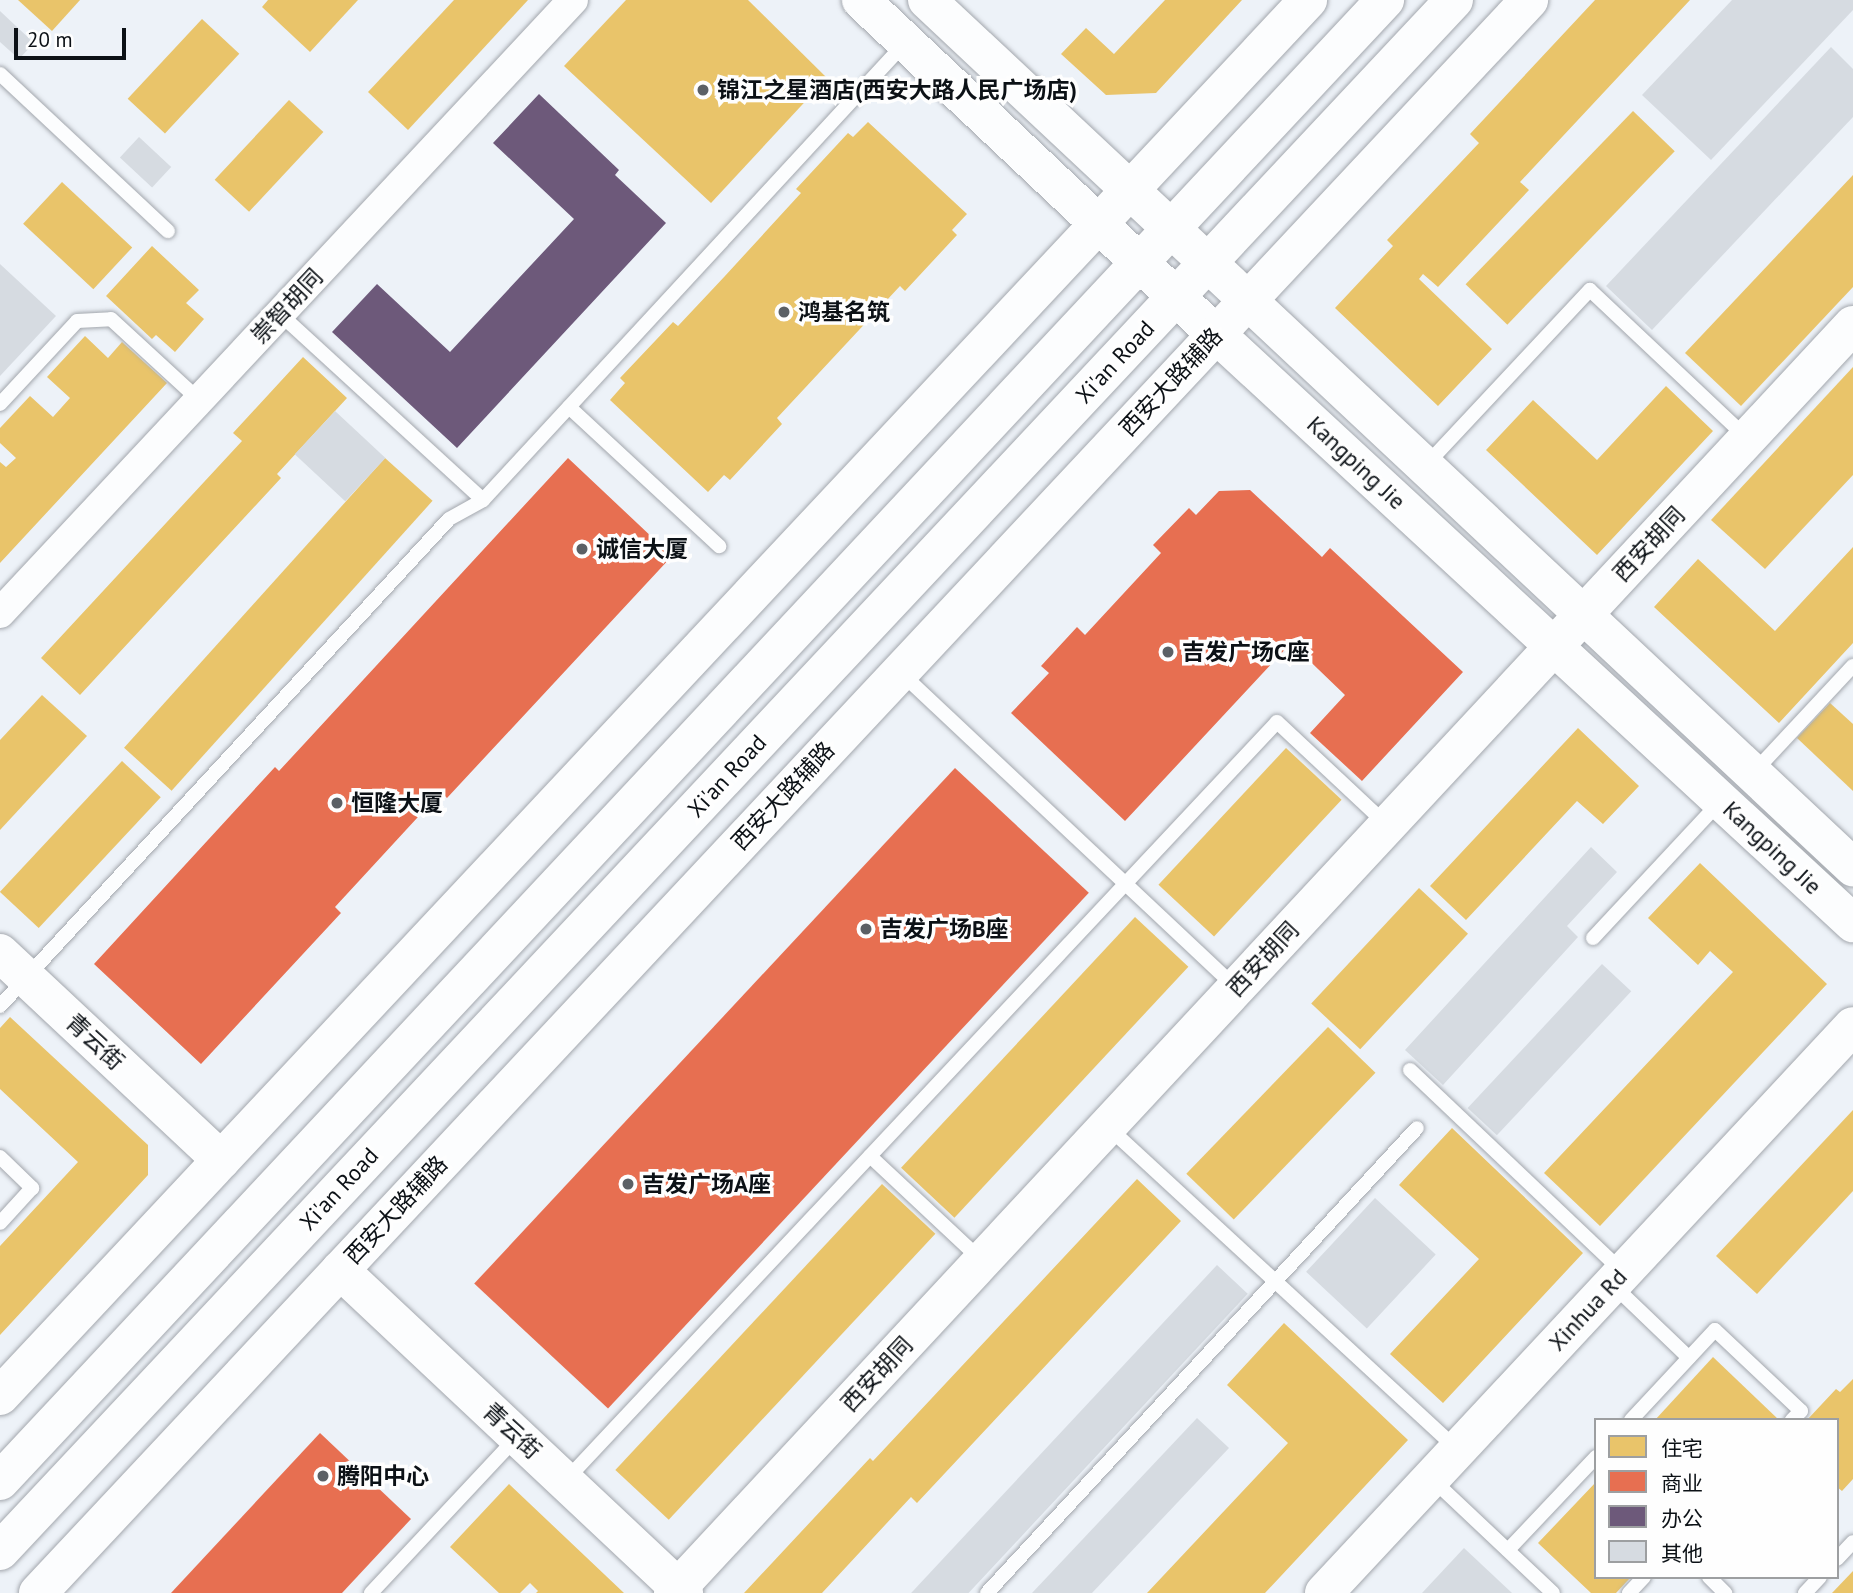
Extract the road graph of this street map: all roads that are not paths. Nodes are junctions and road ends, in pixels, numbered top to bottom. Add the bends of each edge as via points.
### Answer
1 (573, 0) edge
2 (861, 0) edge
3 (927, 0) edge
4 (1308, 0) edge
5 (1385, 0) edge
6 (1454, 0) edge
7 (1529, 0) edge
8 (906, 42) junction
9 (0, 74) edge
10 (1130, 190) junction
11 (1099, 223) junction
12 (1171, 229) junction
13 (168, 231) dead end
14 (1140, 262) junction
15 (1207, 263) junction
16 (1177, 297) junction
17 (1248, 301) junction
18 (280, 314) junction
19 (1853, 324) edge
20 (1216, 334) junction
21 (199, 400) junction
22 (0, 404) edge
23 (569, 407) junction
24 (1747, 439) junction
25 (1425, 467) junction
26 (483, 500) junction
27 (719, 546) dead end
28 (0, 613) edge
29 (1583, 615) junction
30 (1554, 646) junction
31 (1853, 666) edge
32 (900, 671) junction
33 (1753, 773) junction
34 (1721, 801) junction
35 (1387, 825) junction
36 (1853, 867) edge
37 (1125, 884) junction
38 (1853, 923) edge
39 (1593, 938) dead end
40 (13, 966) edge
41 (1236, 988) junction
42 (0, 1006) edge
43 (1853, 1026) edge
44 (1410, 1070) dead end
45 (1107, 1126) junction
46 (1418, 1128) dead end
47 (870, 1156) junction
48 (0, 1157) edge
49 (221, 1160) junction
50 (0, 1223) edge
51 (982, 1261) junction
52 (341, 1270) junction
53 (1618, 1278) junction
54 (1274, 1280) junction
55 (1689, 1358) junction
56 (0, 1396) edge
57 (1633, 1418) edge
58 (1794, 1418) edge
59 (518, 1436) junction
60 (1458, 1450) junction
61 (1594, 1459) edge
62 (1431, 1478) junction
63 (0, 1481) edge
64 (565, 1481) junction
65 (1853, 1542) edge
66 (1508, 1550) junction
67 (0, 1551) edge
68 (1839, 1557) edge
69 (1642, 1579) edge
70 (1711, 1579) edge
71 (1818, 1579) edge
72 (678, 1591) edge
73 (38, 1593) edge
74 (370, 1593) edge
75 (987, 1593) edge
76 (1324, 1593) edge
77 (1553, 1593) edge
78 (1629, 1593) edge
79 (1726, 1593) edge
80 (1805, 1593) edge

1 - 18 street, 崇智胡同
2 - 8 street, Kangping Jie
3 - 10 street, Kangping Jie
4 - 10 street
5 - 12 street
6 - 15 street, Xi'an Road
7 - 17 street, 西安大路辅路
8 - 11 street, Kangping Jie
8 - 23 lane
9 - 13 lane
10 - 11 street
10 - 12 street, Kangping Jie
11 - 14 street, Kangping Jie
11 - 49 street
12 - 14 street
12 - 15 street, Kangping Jie
14 - 16 street, Kangping Jie
14 - 63 street
15 - 16 street, Xi'an Road
15 - 17 street, Kangping Jie
16 - 20 street, Kangping Jie
16 - 67 street, Xi'an Road
17 - 20 street, 西安大路辅路
17 - 25 street, Kangping Jie
18 - 21 street, 崇智胡同
18 - 26 lane
19 - 24 street, 西安胡同
20 - 30 street, Kangping Jie
20 - 32 street, 西安大路辅路
21 - 22 lane via 111,319 77,321
21 - 28 street, 崇智胡同
23 - 26 lane
23 - 27 lane
24 - 25 lane via 1590,290
24 - 29 street, 西安胡同
25 - 29 street, Kangping Jie
26 - 40 lane via 449,519
29 - 30 street, 西安胡同
29 - 33 street, Kangping Jie
30 - 34 street, Kangping Jie
30 - 35 street, 西安胡同
31 - 33 lane
32 - 37 lane
32 - 52 street, 西安大路辅路
33 - 36 street, Kangping Jie
34 - 38 street, Kangping Jie
34 - 39 lane
35 - 37 lane via 1277,722
35 - 41 street, 西安胡同
37 - 41 lane
37 - 47 lane
40 - 42 lane
40 - 49 street, 青云街
41 - 45 street, 西安胡同
43 - 53 street, Xinhua Rd
44 - 53 lane
45 - 51 street, 西安胡同
45 - 54 lane
46 - 54 lane
47 - 51 lane
47 - 64 lane
48 - 50 lane via 32,1188
49 - 56 street
51 - 72 street, 西安胡同
52 - 59 street, 青云街
52 - 73 street, 西安大路辅路
53 - 55 lane
53 - 60 street, Xinhua Rd
54 - 60 lane
54 - 75 lane via 1260,1301
55 - 57 lane
55 - 58 lane via 1715,1330 1801,1410
59 - 64 street, 青云街
59 - 74 lane
60 - 62 street, Xinhua Rd
61 - 66 lane
62 - 66 lane
62 - 76 street, Xinhua Rd
64 - 72 street, 青云街
65 - 68 lane
66 - 77 lane
69 - 78 lane
70 - 79 lane
71 - 80 lane

